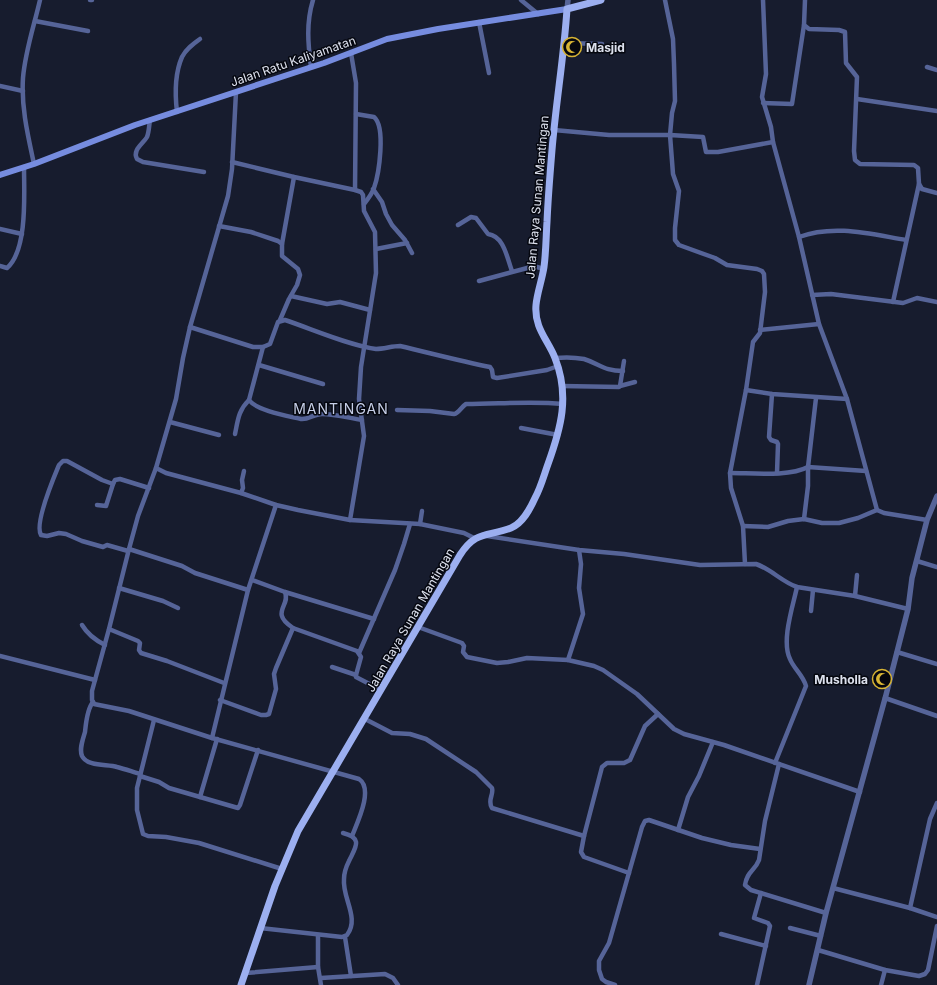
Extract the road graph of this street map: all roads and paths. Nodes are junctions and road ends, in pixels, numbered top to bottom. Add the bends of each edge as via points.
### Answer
1 (40, 0) edge
2 (313, 0) edge
3 (521, 0) edge
4 (568, 0) edge
5 (601, 0) edge
6 (665, 0) edge
7 (763, 0) edge
8 (805, 0) edge
9 (567, 8) junction
10 (538, 14) junction
11 (35, 20) junction
12 (479, 22) junction
13 (804, 25) junction
14 (88, 31) dead end
15 (200, 39) dead end
16 (565, 43) junction
17 (602, 44) dead end
18 (350, 53) junction
19 (311, 67) junction
20 (927, 67) dead end
21 (937, 70) edge
22 (489, 73) dead end
23 (0, 86) edge
24 (23, 90) junction
25 (236, 92) junction
26 (857, 99) junction
27 (763, 104) junction
28 (937, 111) edge
29 (177, 112) junction
30 (356, 114) junction
31 (150, 120) junction
32 (554, 130) junction
33 (670, 135) junction
34 (774, 142) junction
35 (232, 162) junction
36 (34, 164) junction
37 (24, 167) junction
38 (204, 172) dead end
39 (0, 175) edge
40 (294, 177) junction
41 (919, 184) junction
42 (374, 189) junction
43 (355, 190) junction
44 (937, 192) edge
45 (364, 204) junction
46 (458, 225) dead end
47 (219, 226) junction
48 (0, 229) edge
49 (22, 234) junction
50 (799, 237) junction
51 (906, 240) junction
52 (407, 243) junction
53 (282, 244) junction
54 (376, 249) junction
55 (412, 253) dead end
56 (0, 266) edge
57 (544, 268) junction
58 (512, 271) junction
59 (479, 281) dead end
60 (291, 296) junction
61 (812, 296) junction
62 (893, 302) junction
63 (937, 302) edge
64 (370, 310) junction
65 (280, 320) junction
66 (819, 324) junction
67 (190, 327) junction
68 (760, 330) junction
69 (364, 346) junction
70 (263, 347) junction
71 (555, 358) junction
72 (624, 362) dead end
73 (258, 365) junction
74 (558, 366) junction
75 (623, 371) junction
76 (635, 382) dead end
77 (323, 384) dead end
78 (562, 386) junction
79 (620, 386) junction
80 (746, 390) junction
81 (772, 394) junction
82 (816, 398) junction
83 (847, 399) junction
84 (249, 400) junction
85 (563, 404) junction
86 (397, 410) dead end
87 (362, 420) junction
88 (170, 422) junction
89 (521, 428) dead end
90 (235, 434) dead end
91 (219, 435) dead end
92 (558, 435) junction
93 (808, 467) junction
94 (156, 468) junction
95 (244, 471) dead end
96 (866, 471) junction
97 (730, 473) junction
98 (777, 473) junction
99 (113, 484) junction
100 (149, 488) junction
101 (241, 493) junction
102 (937, 496) edge
103 (97, 505) dead end
104 (276, 505) junction
105 (877, 510) junction
106 (422, 511) dead end
107 (804, 519) junction
108 (350, 520) junction
109 (927, 520) junction
110 (410, 524) junction
111 (420, 524) junction
112 (743, 526) junction
113 (482, 535) junction
114 (474, 538) junction
115 (129, 550) junction
116 (579, 550) junction
117 (917, 561) junction
118 (745, 564) junction
119 (937, 567) edge
120 (857, 575) dead end
121 (252, 580) junction
122 (797, 587) junction
123 (119, 588) junction
124 (248, 590) junction
125 (813, 590) junction
126 (285, 592) junction
127 (855, 596) junction
128 (178, 608) dead end
129 (908, 609) junction
130 (811, 611) dead end
131 (374, 619) junction
132 (82, 625) dead end
133 (418, 627) junction
134 (293, 628) junction
135 (109, 629) junction
136 (105, 646) junction
137 (897, 652) junction
138 (358, 653) junction
139 (0, 656) edge
140 (568, 660) junction
141 (937, 664) edge
142 (332, 667) dead end
143 (356, 675) junction
144 (95, 680) junction
145 (224, 683) junction
146 (381, 690) junction
147 (885, 698) junction
148 (220, 700) junction
149 (93, 702) junction
150 (658, 714) junction
151 (937, 716) edge
152 (364, 719) junction
153 (154, 720) junction
154 (214, 738) junction
155 (713, 742) junction
156 (258, 750) junction
157 (777, 763) junction
158 (333, 773) junction
159 (140, 775) junction
160 (860, 792) junction
161 (200, 797) junction
162 (937, 803) edge
163 (678, 830) junction
164 (343, 833) dead end
165 (352, 836) junction
166 (584, 836) junction
167 (760, 849) junction
168 (282, 869) junction
169 (629, 873) junction
170 (833, 888) junction
171 (761, 893) junction
172 (910, 908) junction
173 (826, 913) junction
174 (937, 917) edge
175 (937, 926) edge
176 (260, 928) junction
177 (790, 928) dead end
178 (721, 934) dead end
179 (318, 935) junction
180 (821, 936) junction
181 (345, 937) junction
182 (766, 946) junction
183 (818, 950) junction
184 (318, 967) junction
185 (885, 970) junction
186 (246, 973) junction
187 (351, 976) junction
188 (321, 978) junction
189 (242, 985) edge
190 (321, 985) edge
191 (398, 985) edge
192 (615, 985) edge
193 (757, 985) edge
194 (809, 985) edge
195 (881, 985) edge

1 - 11 street
2 - 19 street via 308,21
3 - 10 street
4 - 9 street, Jalan Raya Sunan Mantingan
5 - 9 main road, Jalan Ratu Kaliyamatan
6 - 33 street via 673,39 674,64 675,101
7 - 27 street via 766,74 762,89
8 - 13 street
9 - 10 main road, Jalan Ratu Kaliyamatan
9 - 16 main road, Jalan Raya Sunan Mantingan
10 - 12 main road, Jalan Ratu Kaliyamatan
11 - 14 street
11 - 24 street via 25,65
12 - 18 main road, Jalan Ratu Kaliyamatan via 386,40
12 - 22 street
13 - 26 street via 810,29 845,32 846,60 857,77
13 - 27 street via 792,104
15 - 29 street via 189,48 180,65 175,98
16 - 17 street
16 - 32 main road, Jalan Raya Sunan Mantingan
18 - 19 main road, Jalan Ratu Kaliyamatan
18 - 30 street via 355,77
19 - 25 main road, Jalan Ratu Kaliyamatan
20 - 21 street
23 - 24 street
24 - 36 street via 26,124
25 - 29 main road, Jalan Ratu Kaliyamatan
25 - 35 street
26 - 28 street
26 - 41 street via 855,160 860,164 914,165 918,168
27 - 34 street
29 - 31 main road, Jalan Ratu Kaliyamatan
30 - 42 street via 374,117 379,123 381,141
30 - 43 street
31 - 36 main road, Jalan Ratu Kaliyamatan
31 - 38 street via 147,136 136,152 137,159
32 - 33 street via 609,135
32 - 57 main road, Jalan Raya Sunan Mantingan
33 - 34 street via 702,136 706,152
33 - 68 street via 673,174 679,191 675,240 679,245 727,265 763,272 765,292
34 - 50 street
35 - 40 street
35 - 47 street via 228,196
36 - 37 main road, Jalan Ratu Kaliyamatan
37 - 39 main road, Jalan Ratu Kaliyamatan
37 - 49 street
40 - 43 street
40 - 53 street
41 - 44 street via 924,190
41 - 51 street
42 - 45 street
42 - 52 street via 392,225
43 - 45 street via 363,195
45 - 54 street via 365,214 375,232
46 - 58 street via 472,217 476,218 488,234 499,240
47 - 53 street via 260,234
47 - 67 street
48 - 49 street
49 - 56 street via 10,265 4,268
50 - 51 street via 812,232 831,230
50 - 61 street
51 - 62 street
52 - 54 street
52 - 55 street
53 - 60 street via 282,256 298,269 300,275
54 - 64 street via 375,284
57 - 58 street via 534,266
57 - 71 main road, Jalan Raya Sunan Mantingan via 536,306 537,318 542,335
58 - 59 street
60 - 64 street via 327,304 340,302
60 - 65 street
61 - 62 street via 831,294
61 - 66 street
62 - 63 street via 903,303 919,298
64 - 69 street
65 - 69 street
65 - 70 street via 270,344
66 - 68 street
66 - 83 street
67 - 70 street via 253,347
67 - 88 street
68 - 80 street via 753,342
69 - 74 street via 384,349 400,346 442,355 490,367 492,377 497,378
69 - 87 street via 359,399
70 - 73 street
71 - 74 main road, Jalan Raya Sunan Mantingan
71 - 75 street via 577,358 607,370
72 - 75 street
73 - 77 street
73 - 84 street
74 - 78 main road, Jalan Raya Sunan Mantingan
75 - 79 street
76 - 79 street
78 - 79 street
78 - 85 main road, Jalan Raya Sunan Mantingan
80 - 81 street
80 - 97 street
81 - 82 street
81 - 98 street via 769,437 778,444
82 - 83 street
82 - 93 street
83 - 96 street
84 - 87 street via 258,408 304,420 323,414
84 - 90 street via 242,407
85 - 86 street via 466,404 454,414
85 - 92 main road, Jalan Raya Sunan Mantingan
87 - 108 street via 364,436
88 - 91 street
88 - 94 street
89 - 92 street
92 - 113 main road, Jalan Raya Sunan Mantingan via 529,510 512,528
93 - 96 street
93 - 98 street
93 - 107 street
94 - 100 street
94 - 101 street
95 - 101 street
96 - 105 street
97 - 98 street
97 - 112 street
99 - 100 street via 114,480 120,479
99 - 103 street via 106,506
99 - 115 street via 67,461 62,462 55,473 39,532 44,536 66,534 103,547 107,544
100 - 115 street
101 - 104 street
102 - 109 street
104 - 108 street
104 - 121 street
105 - 107 street via 839,523
105 - 109 street
106 - 111 street
107 - 112 street via 768,527
108 - 110 street
109 - 117 street
110 - 111 street
110 - 131 street
111 - 114 street via 464,533
112 - 118 street
113 - 114 main road, Jalan Raya Sunan Mantingan
113 - 116 street
114 - 133 main road, Jalan Raya Sunan Mantingan via 463,550
115 - 123 street
115 - 124 street
116 - 118 street via 700,565
116 - 140 street via 579,588 583,610
117 - 119 street
117 - 129 street
118 - 122 street via 763,567
120 - 127 street
121 - 124 street
121 - 126 street
122 - 125 street
122 - 157 street via 786,640 789,658 806,686
123 - 128 street
123 - 135 street
124 - 145 street
125 - 127 street
125 - 130 street
126 - 131 street
126 - 134 street via 281,615
127 - 129 street
129 - 137 street
131 - 138 street
132 - 136 street via 92,638
133 - 140 street via 462,642 464,655 474,659 497,663 527,658
133 - 146 main road, Jalan Raya Sunan Mantingan
134 - 138 street
134 - 148 street via 274,674 276,689 269,714 261,715
135 - 136 street
135 - 145 street via 138,641 141,653
136 - 144 street
137 - 141 street
137 - 147 street
138 - 143 street via 361,657
139 - 144 street
140 - 150 street via 603,670 637,694
142 - 143 street
143 - 146 street via 358,679
144 - 149 street via 91,696
145 - 148 street
146 - 152 main road, Jalan Raya Sunan Mantingan
147 - 151 street
147 - 160 street
148 - 154 street
149 - 153 street via 134,712
149 - 159 street via 82,744 83,758
150 - 155 street via 674,729
150 - 166 street via 645,726 630,760 624,763 607,763 602,767
152 - 158 main road, Jalan Raya Sunan Mantingan
152 - 166 street via 392,733 410,734 426,739 476,772 492,788 492,808
153 - 154 street
153 - 159 street
154 - 156 street
154 - 161 street
155 - 157 street
155 - 163 street via 688,797
156 - 158 street
156 - 161 street via 239,807
157 - 160 street
157 - 167 street
158 - 165 street via 359,779 364,785 365,797
158 - 168 main road, Jalan Raya Sunan Mantingan via 302,823
159 - 161 street via 169,788
159 - 168 street via 137,810 144,835 199,843
160 - 170 street
162 - 172 street via 930,820
163 - 167 street via 730,845
163 - 169 street via 647,820 642,827
164 - 165 street
165 - 181 street via 356,841 356,847 345,870 343,884 352,921
166 - 169 street via 581,852 584,857
167 - 171 street via 758,864 748,874 745,885
168 - 176 main road, Jalan Raya Sunan Mantingan
169 - 192 street via 609,943 599,961 602,979
170 - 172 street
170 - 173 street
171 - 173 street
171 - 182 street via 754,918 770,925
172 - 174 street
173 - 180 street
175 - 185 street via 925,974 919,976
176 - 179 street
176 - 186 main road, Jalan Raya Sunan Mantingan
177 - 180 street
178 - 182 street
179 - 181 street
179 - 184 street
180 - 183 street
181 - 187 street
182 - 193 street
183 - 185 street
183 - 194 street
184 - 186 street
184 - 188 street
185 - 195 street
186 - 189 main road, Jalan Raya Sunan Mantingan
187 - 188 street
187 - 191 street via 385,974 393,978
188 - 190 street

